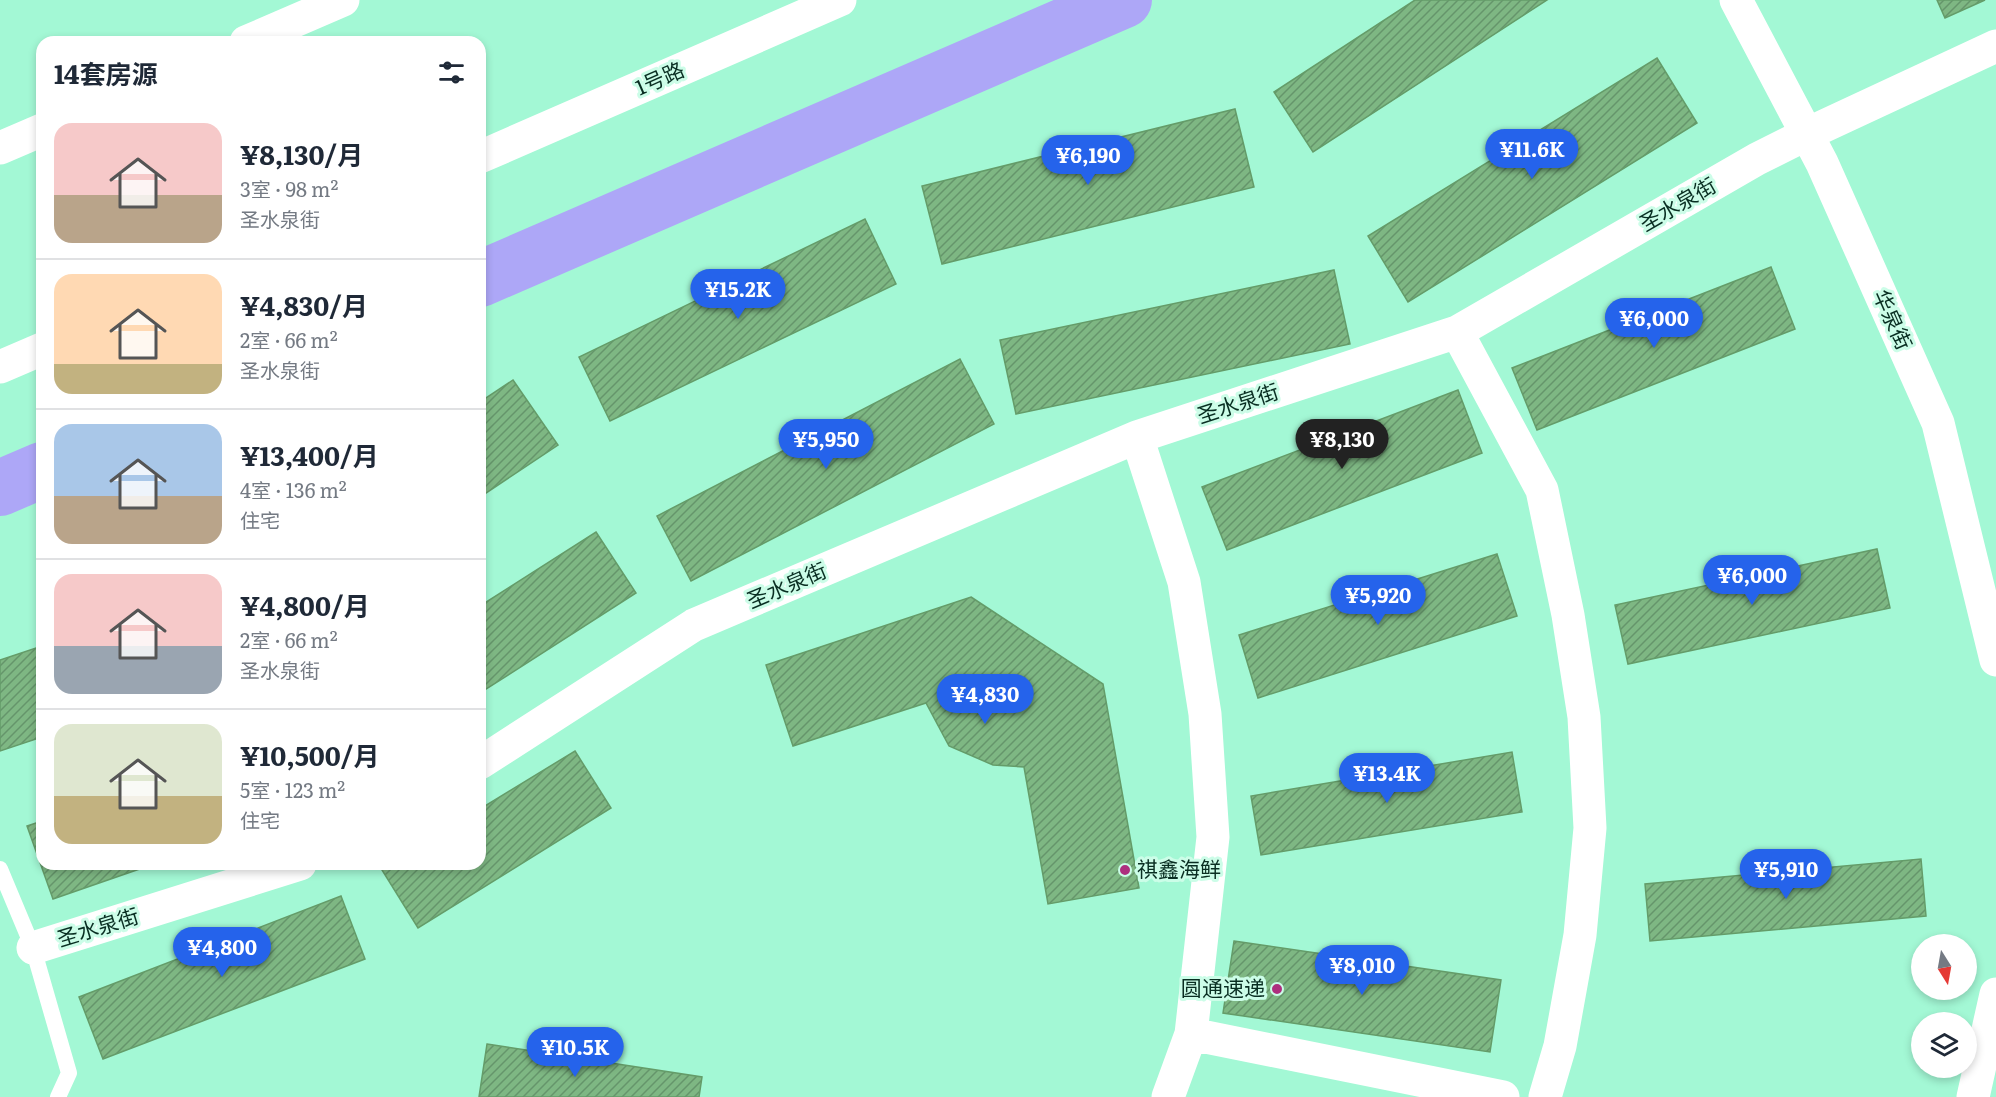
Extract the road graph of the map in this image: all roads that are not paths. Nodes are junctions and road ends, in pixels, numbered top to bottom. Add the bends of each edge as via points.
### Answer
1 (343, 0) edge
2 (840, 0) edge
3 (1736, 0) edge
4 (260, 36) edge
5 (1996, 46) edge
6 (36, 133) edge
7 (1807, 134) junction
8 (0, 148) edge
9 (486, 154) edge
10 (1457, 332) junction
11 (36, 352) edge
12 (0, 367) edge
13 (1137, 437) junction
14 (1996, 660) edge
15 (486, 759) edge
16 (0, 869) edge
17 (281, 870) edge
18 (33, 948) junction
19 (1996, 994) edge
20 (1191, 1034) junction
21 (58, 1097) edge
22 (1168, 1097) edge
23 (1503, 1097) edge
24 (1545, 1097) edge
25 (1972, 1097) edge

1 - 4 street
2 - 9 street, 1号路
3 - 7 street, 华泉街
5 - 7 street, 圣水泉街
6 - 8 street
7 - 10 street, 圣水泉街
7 - 14 street, 华泉街 via 1938,423
10 - 13 street, 圣水泉街
10 - 24 street via 1542,490 1584,717 1590,828 1580,935 1560,1046
11 - 12 street
13 - 15 street, 圣水泉街 via 694,625
13 - 20 street via 1184,582 1205,714 1213,837
16 - 18 lane
17 - 18 street, 圣水泉街
18 - 21 lane via 69,1073
19 - 25 street
20 - 22 street
20 - 23 street

